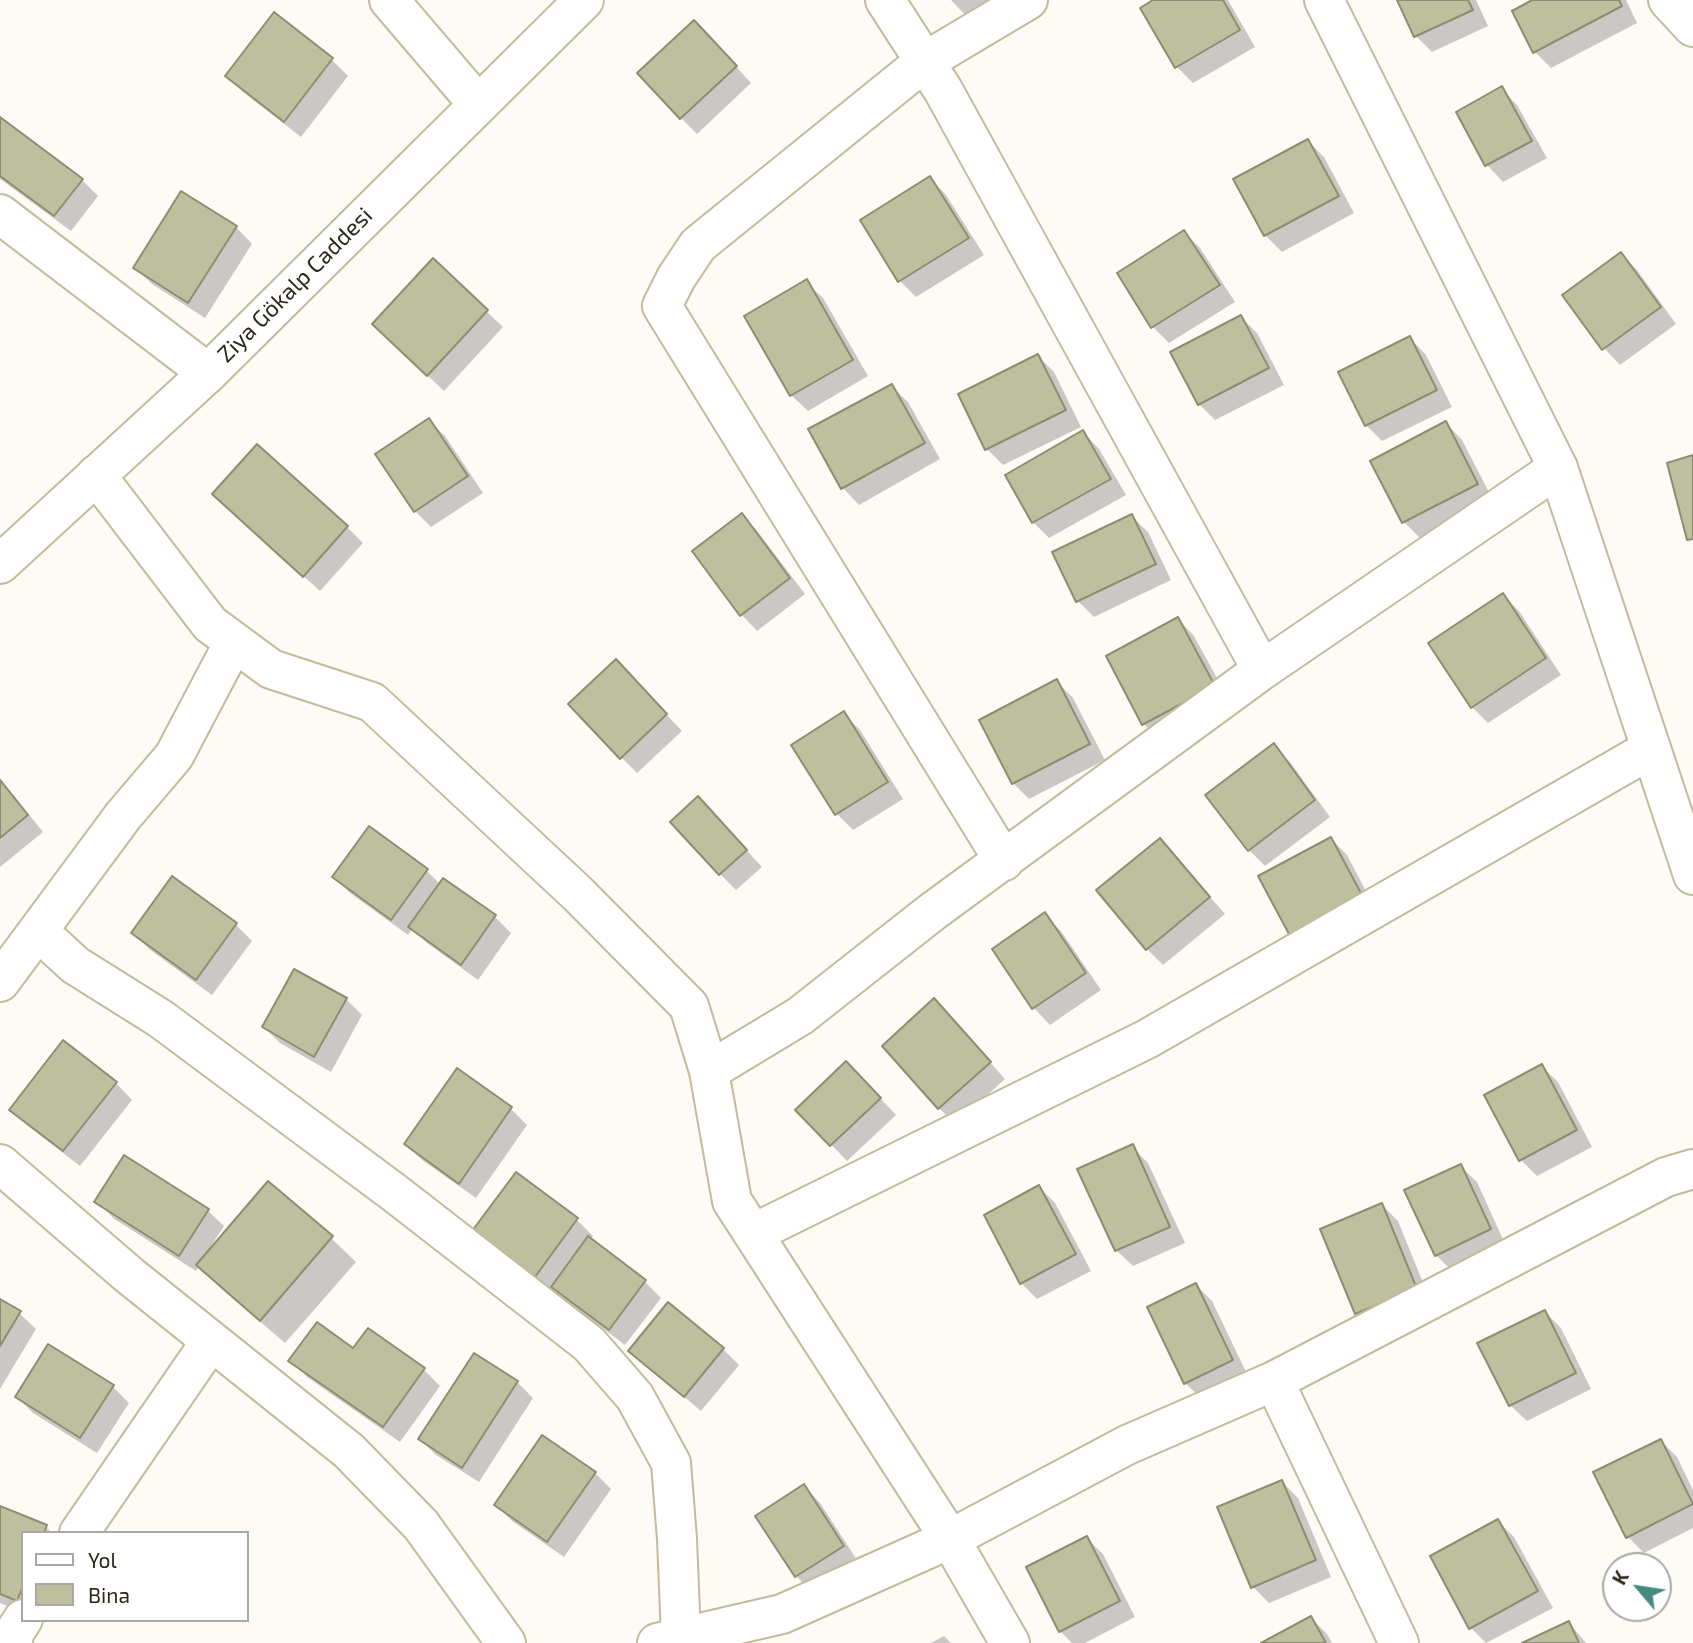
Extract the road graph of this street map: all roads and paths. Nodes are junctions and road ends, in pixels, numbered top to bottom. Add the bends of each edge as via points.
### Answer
1 (389, 0) edge
2 (584, 0) edge
3 (885, 0) edge
4 (1028, 0) edge
5 (1324, 0) edge
6 (1668, 0) edge
7 (1693, 27) edge
8 (925, 62) junction
9 (477, 103) junction
10 (0, 215) edge
11 (208, 373) junction
12 (1558, 468) junction
13 (96, 475) junction
14 (0, 564) edge
15 (234, 642) junction
16 (1262, 670) junction
17 (1651, 749) junction
18 (1004, 861) junction
19 (1693, 875) edge
20 (38, 931) junction
21 (0, 982) edge
22 (709, 1071) junction
23 (0, 1164) edge
24 (1693, 1169) edge
25 (754, 1233) junction
26 (211, 1340) junction
27 (1273, 1381) junction
28 (80, 1531) edge
29 (950, 1539) junction
30 (21, 1622) edge
31 (669, 1640) edge
32 (13, 1643) edge
33 (506, 1643) edge
34 (1010, 1643) edge
35 (1399, 1643) edge

1 - 9 street
2 - 9 street, Ziya Gökalp Caddesi
3 - 8 street
4 - 8 street
5 - 12 street
6 - 7 street
8 - 16 street
8 - 18 street via 698,245 662,306
9 - 11 street, Ziya Gökalp Caddesi
10 - 11 street
11 - 13 street, Ziya Gökalp Caddesi
12 - 16 street
12 - 17 street
13 - 14 street, Ziya Gökalp Caddesi
13 - 15 street via 210,624
15 - 20 street via 174,756
15 - 22 street via 271,669 372,702 578,894 689,1006
16 - 18 street
17 - 19 street
17 - 25 street via 1147,1039
18 - 22 street via 800,1016
20 - 21 street
20 - 31 street via 75,965 161,1019 589,1344 635,1397 671,1463 677,1539
22 - 25 street via 732,1201
23 - 26 street
24 - 27 street via 1667,1177
25 - 29 street
26 - 28 street
26 - 33 street via 358,1460 421,1525
27 - 29 street via 1127,1446
27 - 35 street
29 - 31 street via 782,1614
29 - 34 street
30 - 32 street

